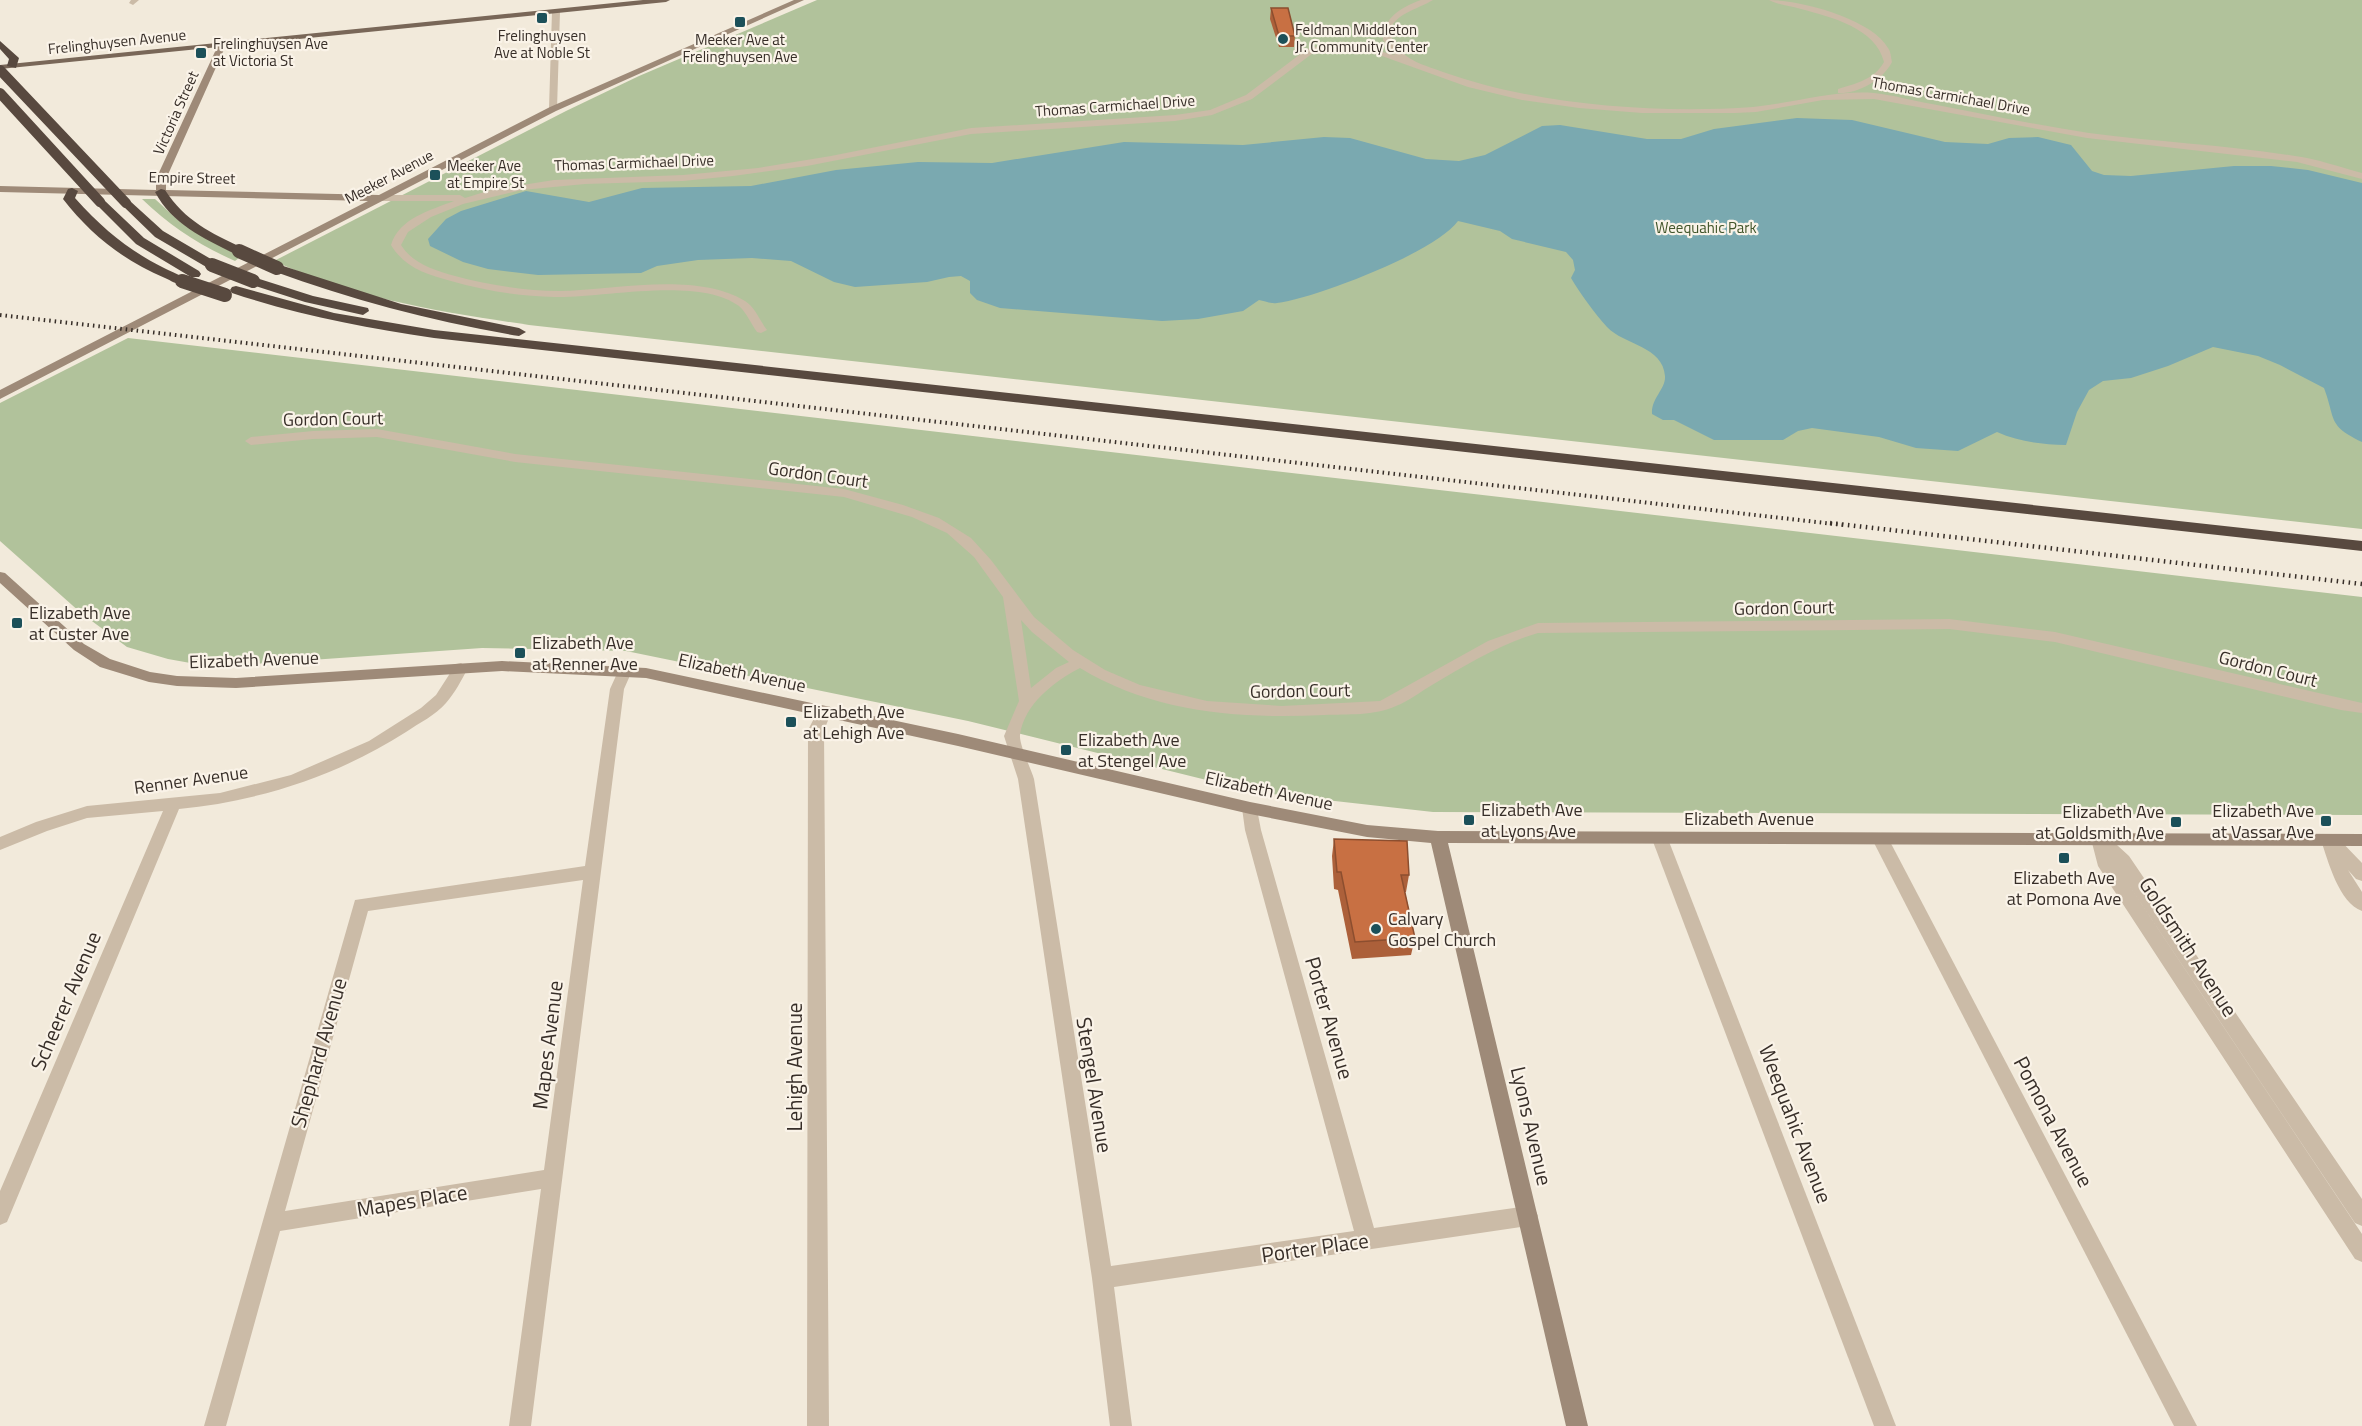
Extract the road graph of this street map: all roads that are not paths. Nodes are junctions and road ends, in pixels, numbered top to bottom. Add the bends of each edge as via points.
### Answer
1 (666, 0) edge
2 (800, 0) edge
3 (1429, 0) edge
4 (1773, 0) edge
5 (556, 11) junction
6 (0, 44) edge
7 (222, 45) junction
8 (1404, 60) junction
9 (12, 66) junction
10 (0, 69) edge
11 (1865, 83) junction
12 (0, 93) edge
13 (1815, 98) junction
14 (1886, 98) junction
15 (554, 110) junction
16 (2362, 176) edge
17 (0, 189) edge
18 (72, 191) junction
19 (161, 192) junction
20 (382, 198) junction
21 (468, 198) junction
22 (456, 203) junction
23 (230, 293) junction
24 (761, 330) dead end
25 (550, 336) junction
26 (0, 395) edge
27 (251, 441) dead end
28 (2362, 535) edge
29 (2362, 546) edge
30 (0, 576) edge
31 (1010, 597) junction
32 (1079, 663) junction
33 (461, 668) junction
34 (625, 671) junction
35 (1026, 702) junction
36 (2362, 708) edge
37 (825, 711) junction
38 (1017, 753) junction
39 (173, 805) junction
40 (1250, 808) junction
41 (1438, 837) junction
42 (1660, 838) junction
43 (1880, 839) junction
44 (2099, 839) junction
45 (2329, 840) junction
46 (2362, 840) edge
47 (0, 844) edge
48 (593, 872) junction
49 (2362, 874) edge
50 (2362, 904) edge
51 (2217, 1032) junction
52 (2238, 1032) junction
53 (553, 1178) junction
54 (0, 1215) edge
55 (1528, 1215) junction
56 (271, 1223) junction
57 (2358, 1226) edge
58 (1367, 1240) junction
59 (2362, 1252) edge
60 (1102, 1278) junction
61 (215, 1426) edge
62 (520, 1426) edge
63 (819, 1426) edge
64 (1121, 1426) edge
65 (1577, 1426) edge
66 (1885, 1426) edge
67 (2186, 1426) edge

1 - 5 main road, Frelinghuysen Avenue
2 - 15 main road, Meeker Avenue
3 - 8 street via 1402,12 1387,28 1389,44
4 - 11 street via 1848,22 1879,42 1888,62 1881,73
5 - 7 main road, Frelinghuysen Avenue
5 - 15 street
6 - 9 highway via 14,58
7 - 9 main road, Frelinghuysen Avenue
7 - 19 main road, Victoria Street via 161,179
8 - 13 street, Thomas Carmichael Drive via 1452,80 1499,92 1611,108 1756,109
8 - 21 street, Thomas Carmichael Drive via 1362,47 1337,45 1310,51 1242,102 1188,117 971,131 783,167 685,178 552,181
9 - 10 main road, Frelinghuysen Avenue
10 - 25 highway, bridge via 159,234 212,265 310,299 378,314
11 - 13 street
11 - 14 street
12 - 23 highway, bridge via 140,241
13 - 14 street, Thomas Carmichael Drive
14 - 16 street, Thomas Carmichael Drive via 2087,135 2297,159
15 - 20 main road, Meeker Avenue
17 - 18 main road, Empire Street
18 - 19 main road, Empire Street
18 - 23 highway, bridge via 69,199 114,247 182,280
19 - 20 main road, Empire Street
19 - 25 highway, bridge via 177,214 239,251 331,288 484,326
20 - 21 street
20 - 22 street
20 - 26 main road, Meeker Avenue
21 - 22 street, Thomas Carmichael Drive
22 - 24 street, Thomas Carmichael Drive via 402,232 396,244 405,258 414,265 458,280 524,291 556,294 682,288 714,292 742,303
23 - 29 highway via 336,318 434,334
25 - 28 highway
27 - 31 street, Gordon Court via 377,433 515,458 844,493 921,516 949,530 977,551
30 - 33 main road, Elizabeth Avenue via 79,647 105,663 149,677 236,683
31 - 32 street, Gordon Court via 1035,628
31 - 35 street
32 - 35 street via 1043,685
32 - 36 street, Gordon Court via 1129,687 1176,702 1269,713 1380,706 1499,640 1538,628 1949,624 2055,637
33 - 34 main road, Elizabeth Avenue
33 - 39 street, Renner Avenue via 441,699 426,712 347,759 244,794
34 - 37 main road, Elizabeth Avenue
34 - 48 street, Mapes Avenue via 617,689
35 - 38 street, Stengel Avenue via 1012,736
37 - 38 main road, Elizabeth Avenue
37 - 63 street, Lehigh Avenue via 816,730
38 - 40 main road, Elizabeth Avenue
38 - 60 street, Stengel Avenue via 1026,779
39 - 47 street, Renner Avenue via 87,812
39 - 54 street, Scheerer Avenue
40 - 41 main road, Elizabeth Avenue via 1367,831
40 - 58 street, Porter Avenue
41 - 42 main road, Elizabeth Avenue
41 - 55 main road, Lyons Avenue
42 - 43 main road, Elizabeth Avenue
42 - 66 street, Weequahic Avenue
43 - 44 main road, Elizabeth Avenue
43 - 67 street, Pomona Avenue
44 - 45 main road, Elizabeth Avenue
44 - 51 street, Goldsmith Avenue via 2104,861
44 - 52 street, Goldsmith Avenue via 2123,861
45 - 46 main road, Elizabeth Avenue
45 - 49 street
45 - 50 street via 2343,880
48 - 53 street, Mapes Avenue
48 - 56 street, Shephard Avenue via 361,905
51 - 52 street
51 - 57 street, Goldsmith Avenue
52 - 57 street, Goldsmith Avenue
53 - 56 street, Mapes Place
53 - 62 street, Mapes Avenue
55 - 58 street, Porter Place
55 - 65 main road, Lyons Avenue
56 - 61 street, Shephard Avenue
57 - 59 street, Goldsmith Avenue
58 - 60 street, Porter Place
60 - 64 street, Stengel Avenue

